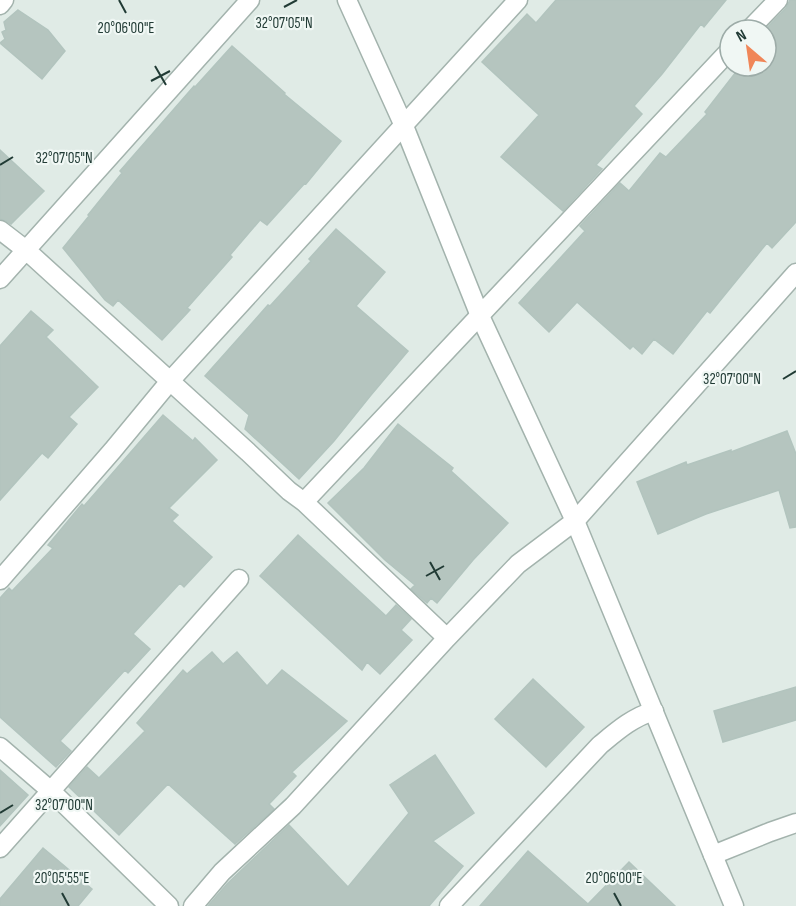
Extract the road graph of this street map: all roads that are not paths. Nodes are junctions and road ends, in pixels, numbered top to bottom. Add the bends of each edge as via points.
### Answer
1 (4, 0) edge
2 (249, 0) edge
3 (347, 0) edge
4 (518, 0) edge
5 (777, 0) edge
6 (0, 5) edge
7 (760, 18) edge
8 (718, 63) edge
9 (404, 126) junction
10 (0, 230) edge
11 (26, 250) junction
12 (796, 273) edge
13 (0, 279) edge
14 (480, 316) junction
15 (170, 381) junction
16 (304, 502) junction
17 (574, 521) junction
18 (0, 579) edge
19 (239, 579) dead end
20 (447, 638) junction
21 (654, 711) junction
22 (0, 747) edge
23 (51, 791) junction
24 (796, 823) edge
25 (0, 848) edge
26 (713, 855) junction
27 (728, 902) edge
28 (169, 906) edge
29 (194, 906) edge
30 (449, 906) edge

1 - 6 street
2 - 11 street
3 - 9 street
4 - 9 street
5 - 7 street
8 - 14 street
9 - 14 street
9 - 15 street
10 - 11 street
11 - 13 street
11 - 15 street
12 - 17 street
14 - 16 street
14 - 17 street
15 - 16 street
15 - 18 street
16 - 20 street
17 - 20 street via 518,564
17 - 21 street
19 - 23 street
20 - 29 street via 293,806 222,872
21 - 26 street
21 - 30 street via 622,726 600,745
22 - 23 street
23 - 25 street
23 - 28 street
24 - 26 street
26 - 27 street

